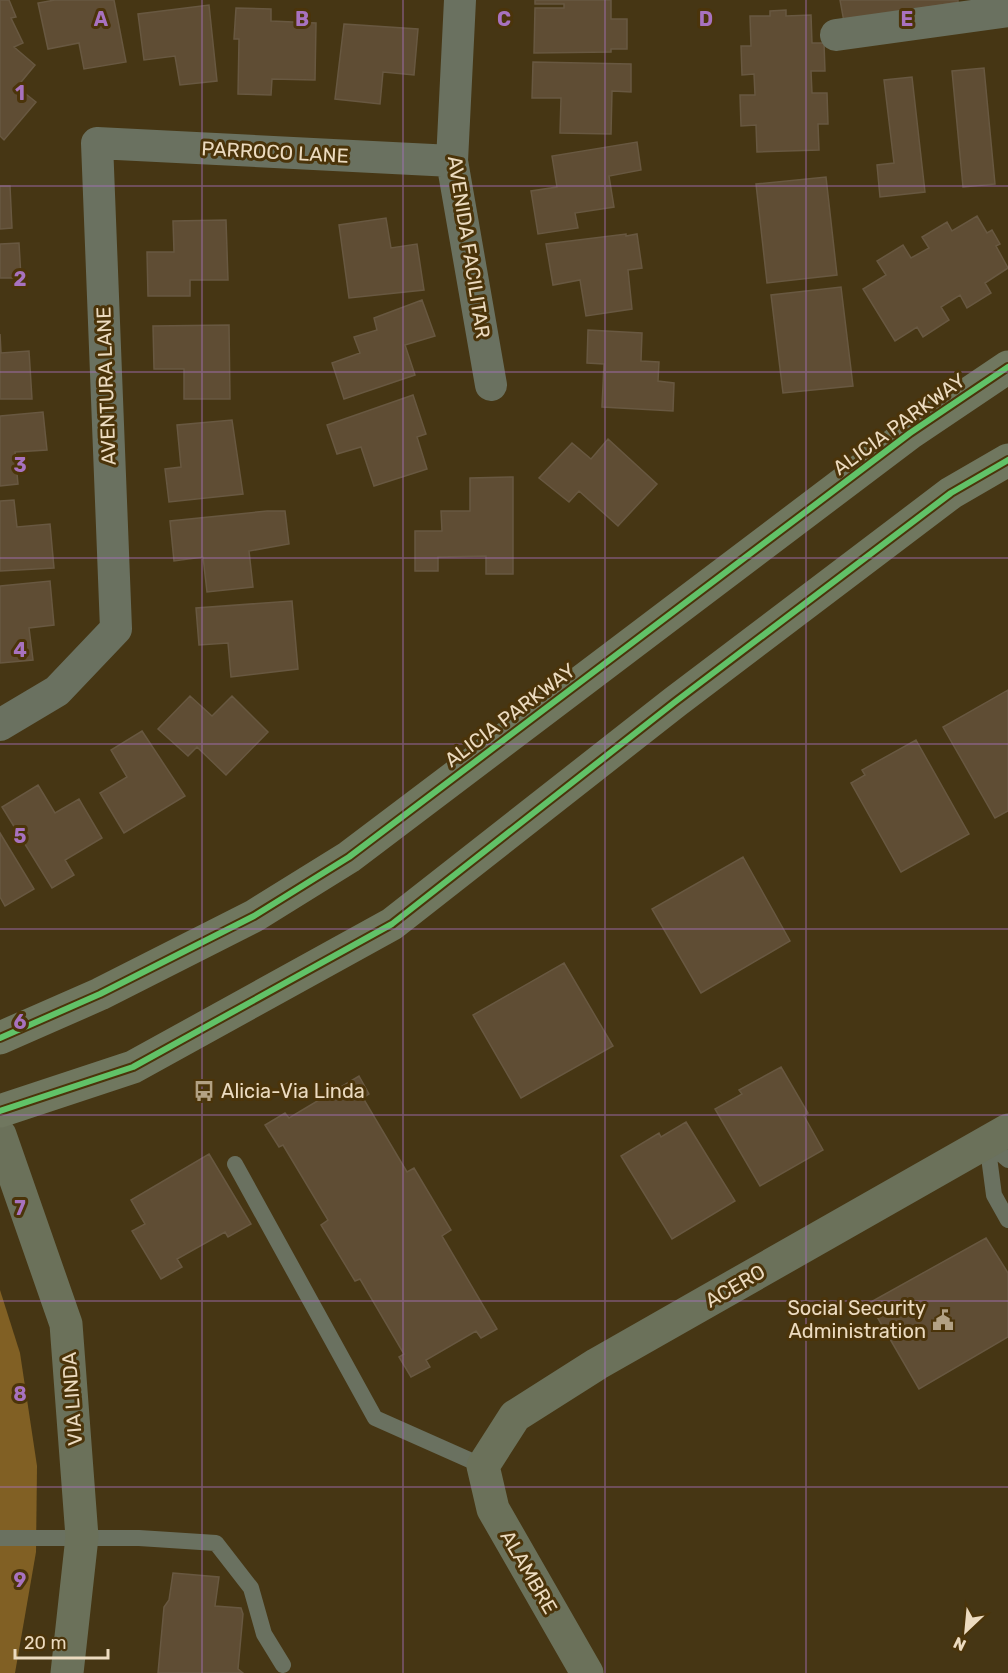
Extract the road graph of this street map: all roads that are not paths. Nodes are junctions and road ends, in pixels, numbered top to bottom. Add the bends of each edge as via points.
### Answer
1 (460, 0) edge
2 (1008, 11) edge
3 (836, 35) dead end
4 (97, 144) joint
5 (452, 161) junction
6 (1008, 367) edge
7 (491, 385) dead end
8 (1008, 460) edge
9 (0, 725) edge
10 (0, 1038) edge
11 (0, 1111) edge
12 (0, 1135) edge
13 (1001, 1144) edge
14 (235, 1164) dead end
15 (1008, 1220) edge
16 (483, 1466) junction
17 (81, 1537) junction
18 (0, 1538) edge
19 (283, 1665) dead end
20 (67, 1673) edge
21 (587, 1673) edge

1 - 5 street, AVENIDA FACILITAR
2 - 3 street
4 - 5 street, PARROCO LANE
4 - 9 street, AVENTURA LANE via 116,629 57,691
5 - 7 street, AVENIDA FACILITAR
6 - 10 main road, ALICIA PARKWAY via 910,433 349,857 254,916 100,994
8 - 11 main road via 951,493 675,702 392,924 133,1067
12 - 17 street, VIA LINDA via 66,1324
13 - 15 lane via 994,1195
13 - 16 street, ACERO via 597,1364 515,1416
14 - 16 lane via 375,1418
16 - 21 street, ALAMBRE via 493,1509
17 - 18 lane
17 - 19 lane via 216,1543 251,1588 264,1634
17 - 20 street, VIA LINDA

